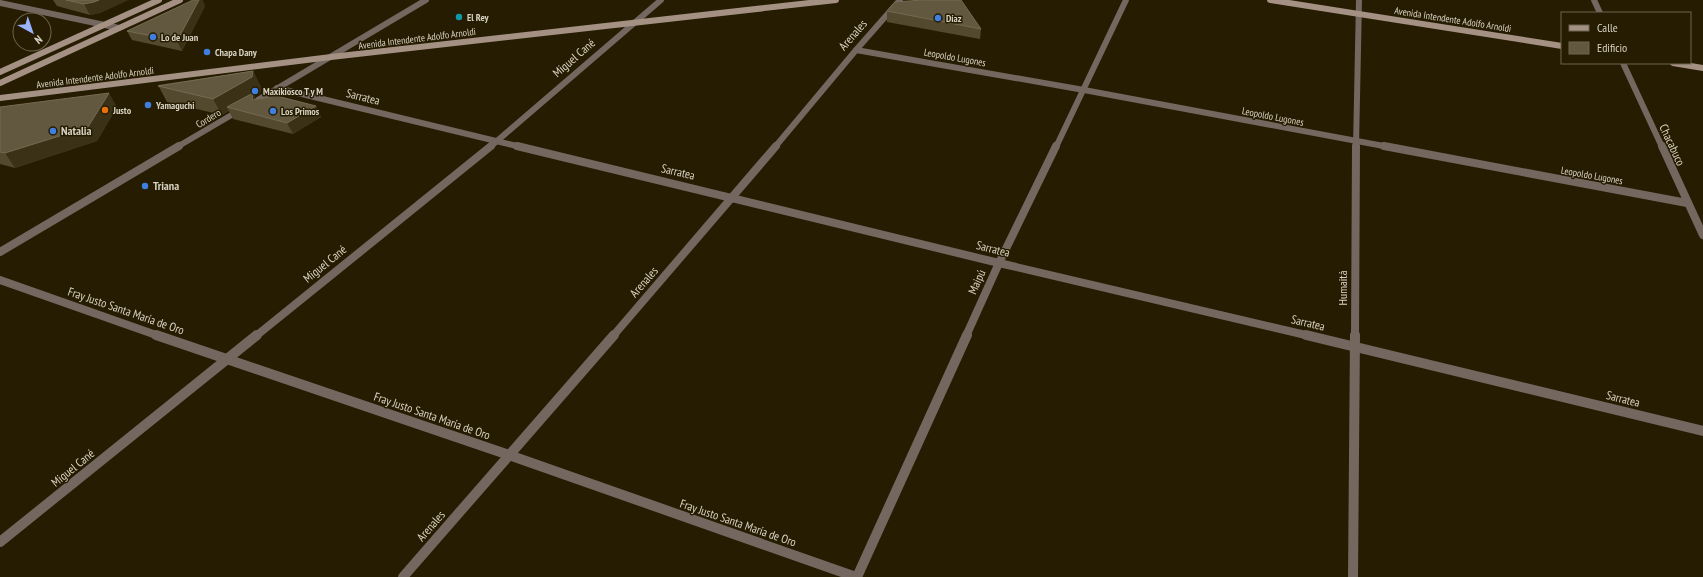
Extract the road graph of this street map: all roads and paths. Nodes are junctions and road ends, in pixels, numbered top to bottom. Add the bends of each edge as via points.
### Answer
1 (159, 0) edge
2 (180, 0) edge
3 (426, 0) edge
4 (661, 0) edge
5 (836, 0) edge
6 (900, 0) edge
7 (1126, 0) edge
8 (1270, 0) edge
9 (1358, 0) edge
10 (1594, 0) edge
11 (0, 3) edge
12 (1600, 12) edge
13 (1359, 14) junction
14 (636, 22) junction
15 (104, 25) junction
16 (119, 28) junction
17 (1561, 46) edge
18 (856, 50) junction
19 (331, 57) junction
20 (1623, 64) edge
21 (1680, 64) edge
22 (1703, 68) edge
23 (0, 72) edge
24 (0, 83) edge
25 (277, 88) junction
26 (1084, 90) junction
27 (0, 98) edge
28 (496, 142) junction
29 (1356, 142) junction
30 (733, 198) junction
31 (1687, 203) junction
32 (1703, 235) edge
33 (0, 252) edge
34 (999, 263) junction
35 (0, 280) edge
36 (1355, 346) junction
37 (226, 359) junction
38 (1703, 431) edge
39 (509, 455) junction
40 (0, 542) edge
41 (403, 577) edge
42 (857, 577) edge
43 (1354, 577) edge

1 - 15 main road
2 - 16 main road
3 - 19 street, Cordero
4 - 14 street, Miguel Cané
5 - 14 main road, Avenida Intendente Adolfo Arnoldi
6 - 18 street, Arenales
7 - 26 street, Maipú
8 - 13 main road, Avenida Intendente Adolfo Arnoldi
9 - 13 street, Humaitá
10 - 12 street
11 - 15 street
13 - 17 main road, Avenida Intendente Adolfo Arnoldi
13 - 29 street, Humaitá
14 - 19 main road, Avenida Intendente Adolfo Arnoldi
14 - 28 street, Miguel Cané
15 - 16 street
15 - 23 main road
16 - 24 main road
18 - 26 street, Leopoldo Lugones
18 - 30 street, Arenales
19 - 25 street, Cordero
19 - 27 main road, Avenida Intendente Adolfo Arnoldi
20 - 31 street, Chacabuco
21 - 22 main road
25 - 28 street, Sarratea
25 - 33 street, Cordero
26 - 29 street, Leopoldo Lugones
26 - 34 street, Maipú
28 - 30 street, Sarratea
28 - 37 street, Miguel Cané
29 - 31 street, Leopoldo Lugones
29 - 36 street, Humaitá
30 - 34 street, Sarratea
30 - 39 street, Arenales
31 - 32 street, Chacabuco
34 - 36 street, Sarratea
34 - 42 street, Maipú
35 - 37 street, Fray Justo Santa María de Oro
36 - 38 street, Sarratea
36 - 43 street, Humaitá
37 - 39 street, Fray Justo Santa María de Oro
37 - 40 street, Miguel Cané
39 - 41 street, Arenales
39 - 42 street, Fray Justo Santa María de Oro

